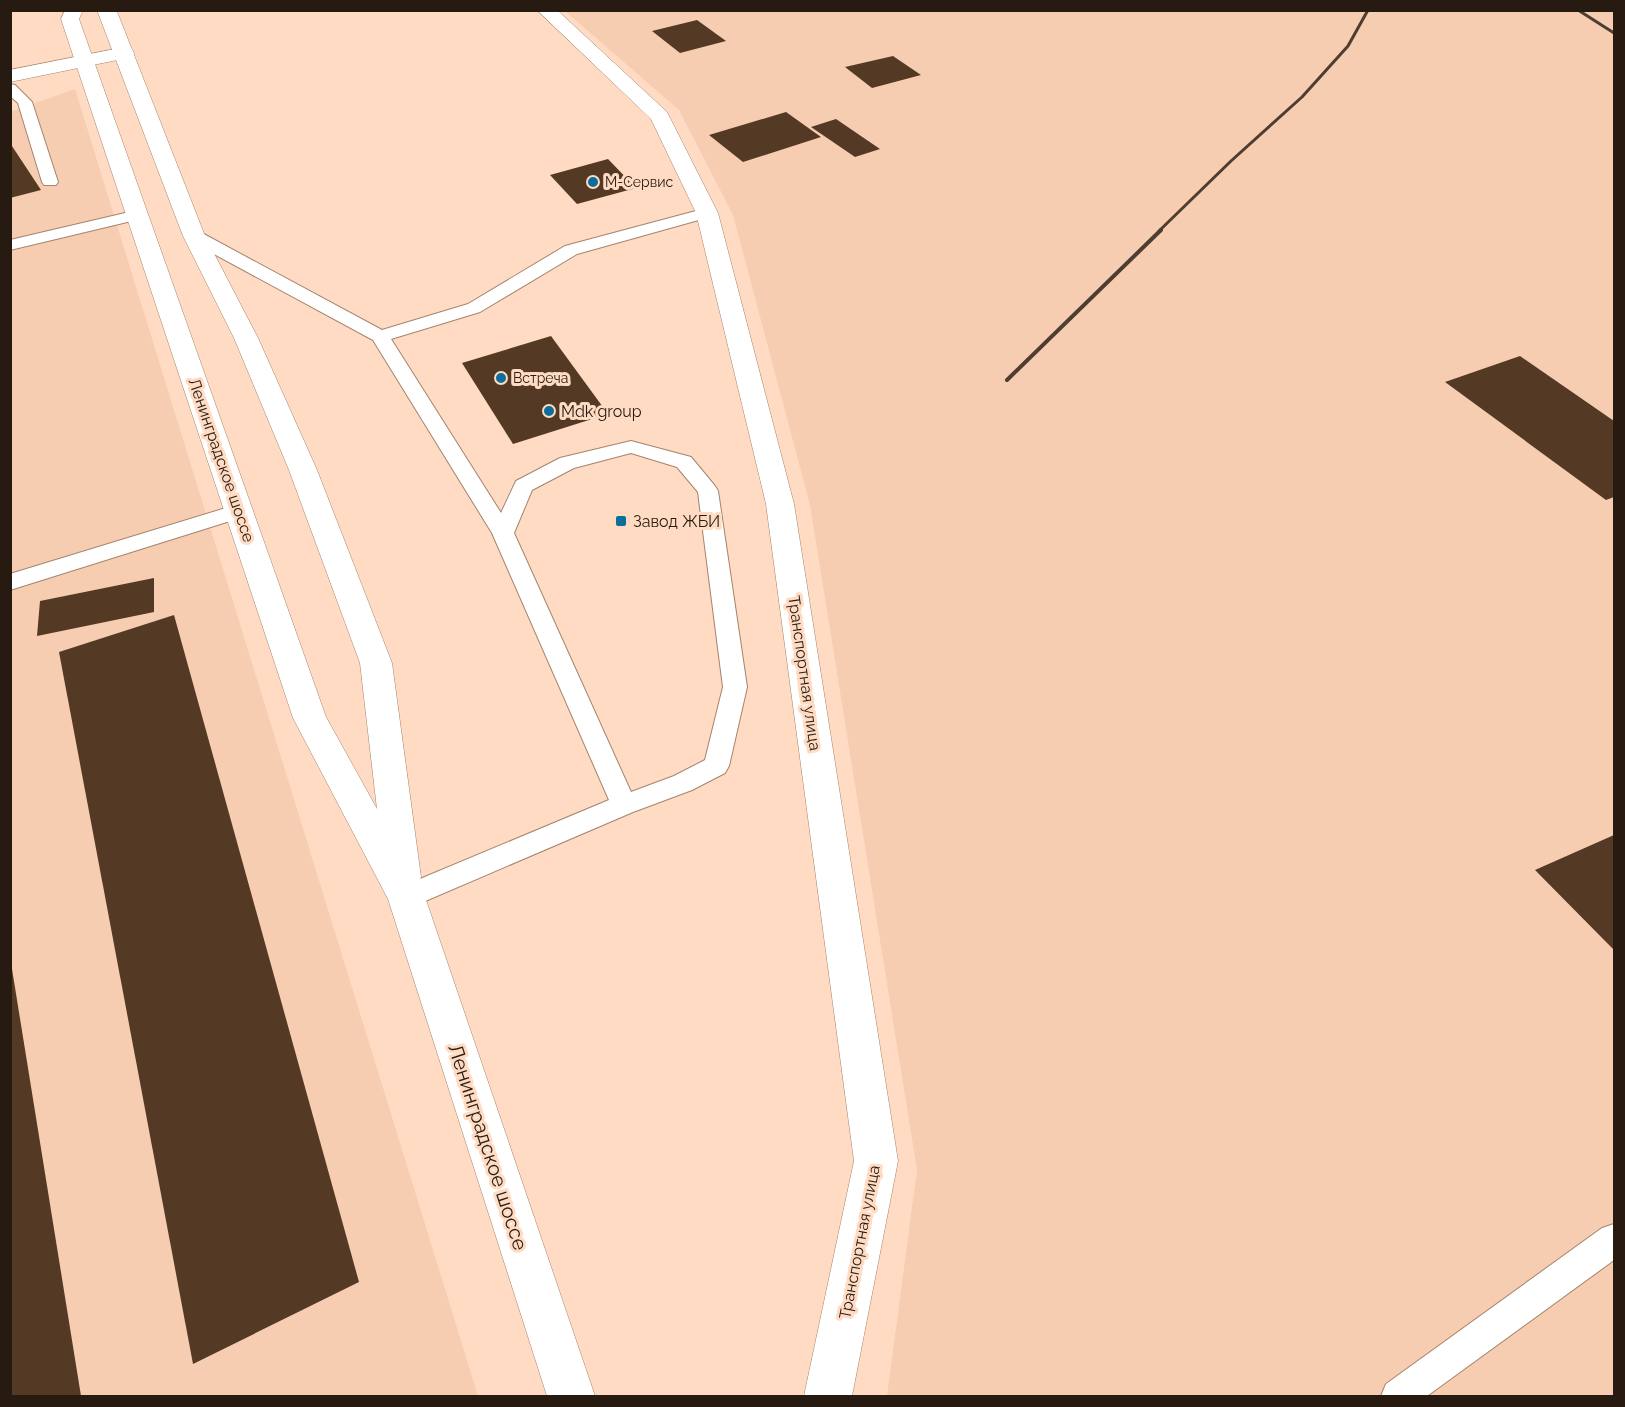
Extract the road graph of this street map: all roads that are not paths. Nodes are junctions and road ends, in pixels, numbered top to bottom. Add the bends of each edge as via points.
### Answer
1 (74, 10) edge
2 (106, 10) edge
3 (546, 10) edge
4 (125, 53) junction
5 (86, 61) junction
6 (10, 76) edge
7 (10, 88) edge
8 (50, 182) dead end
9 (706, 213) junction
10 (138, 215) junction
11 (194, 236) junction
12 (10, 245) edge
13 (380, 336) junction
14 (239, 511) junction
15 (503, 533) junction
16 (11, 582) edge
17 (624, 805) junction
18 (406, 897) junction
19 (1614, 1240) edge
20 (571, 1396) edge
21 (828, 1396) edge
22 (1398, 1396) edge

1 - 5 main road, Ленинградское шоссе via 70,19
2 - 4 main road, Ленинградское шоссе
3 - 9 main road, Транспортная улица via 660,116
4 - 5 main road
4 - 11 main road, Ленинградское шоссе
5 - 6 main road
5 - 10 main road, Ленинградское шоссе
7 - 8 lane via 25,102
9 - 13 lane via 572,250 474,308
9 - 21 main road, Транспортная улица via 780,504 876,1161
10 - 12 lane
10 - 14 main road, Ленинградское шоссе
11 - 13 lane
11 - 18 main road, Ленинградское шоссе via 246,338 303,470 376,663
13 - 15 lane
14 - 16 lane
14 - 18 main road, Ленинградское шоссе via 310,718
15 - 17 lane
15 - 17 lane via 523,486 567,463 631,447 684,462 708,491 735,687 716,766
17 - 18 lane
18 - 20 main road, Ленинградское шоссе
19 - 22 lane

